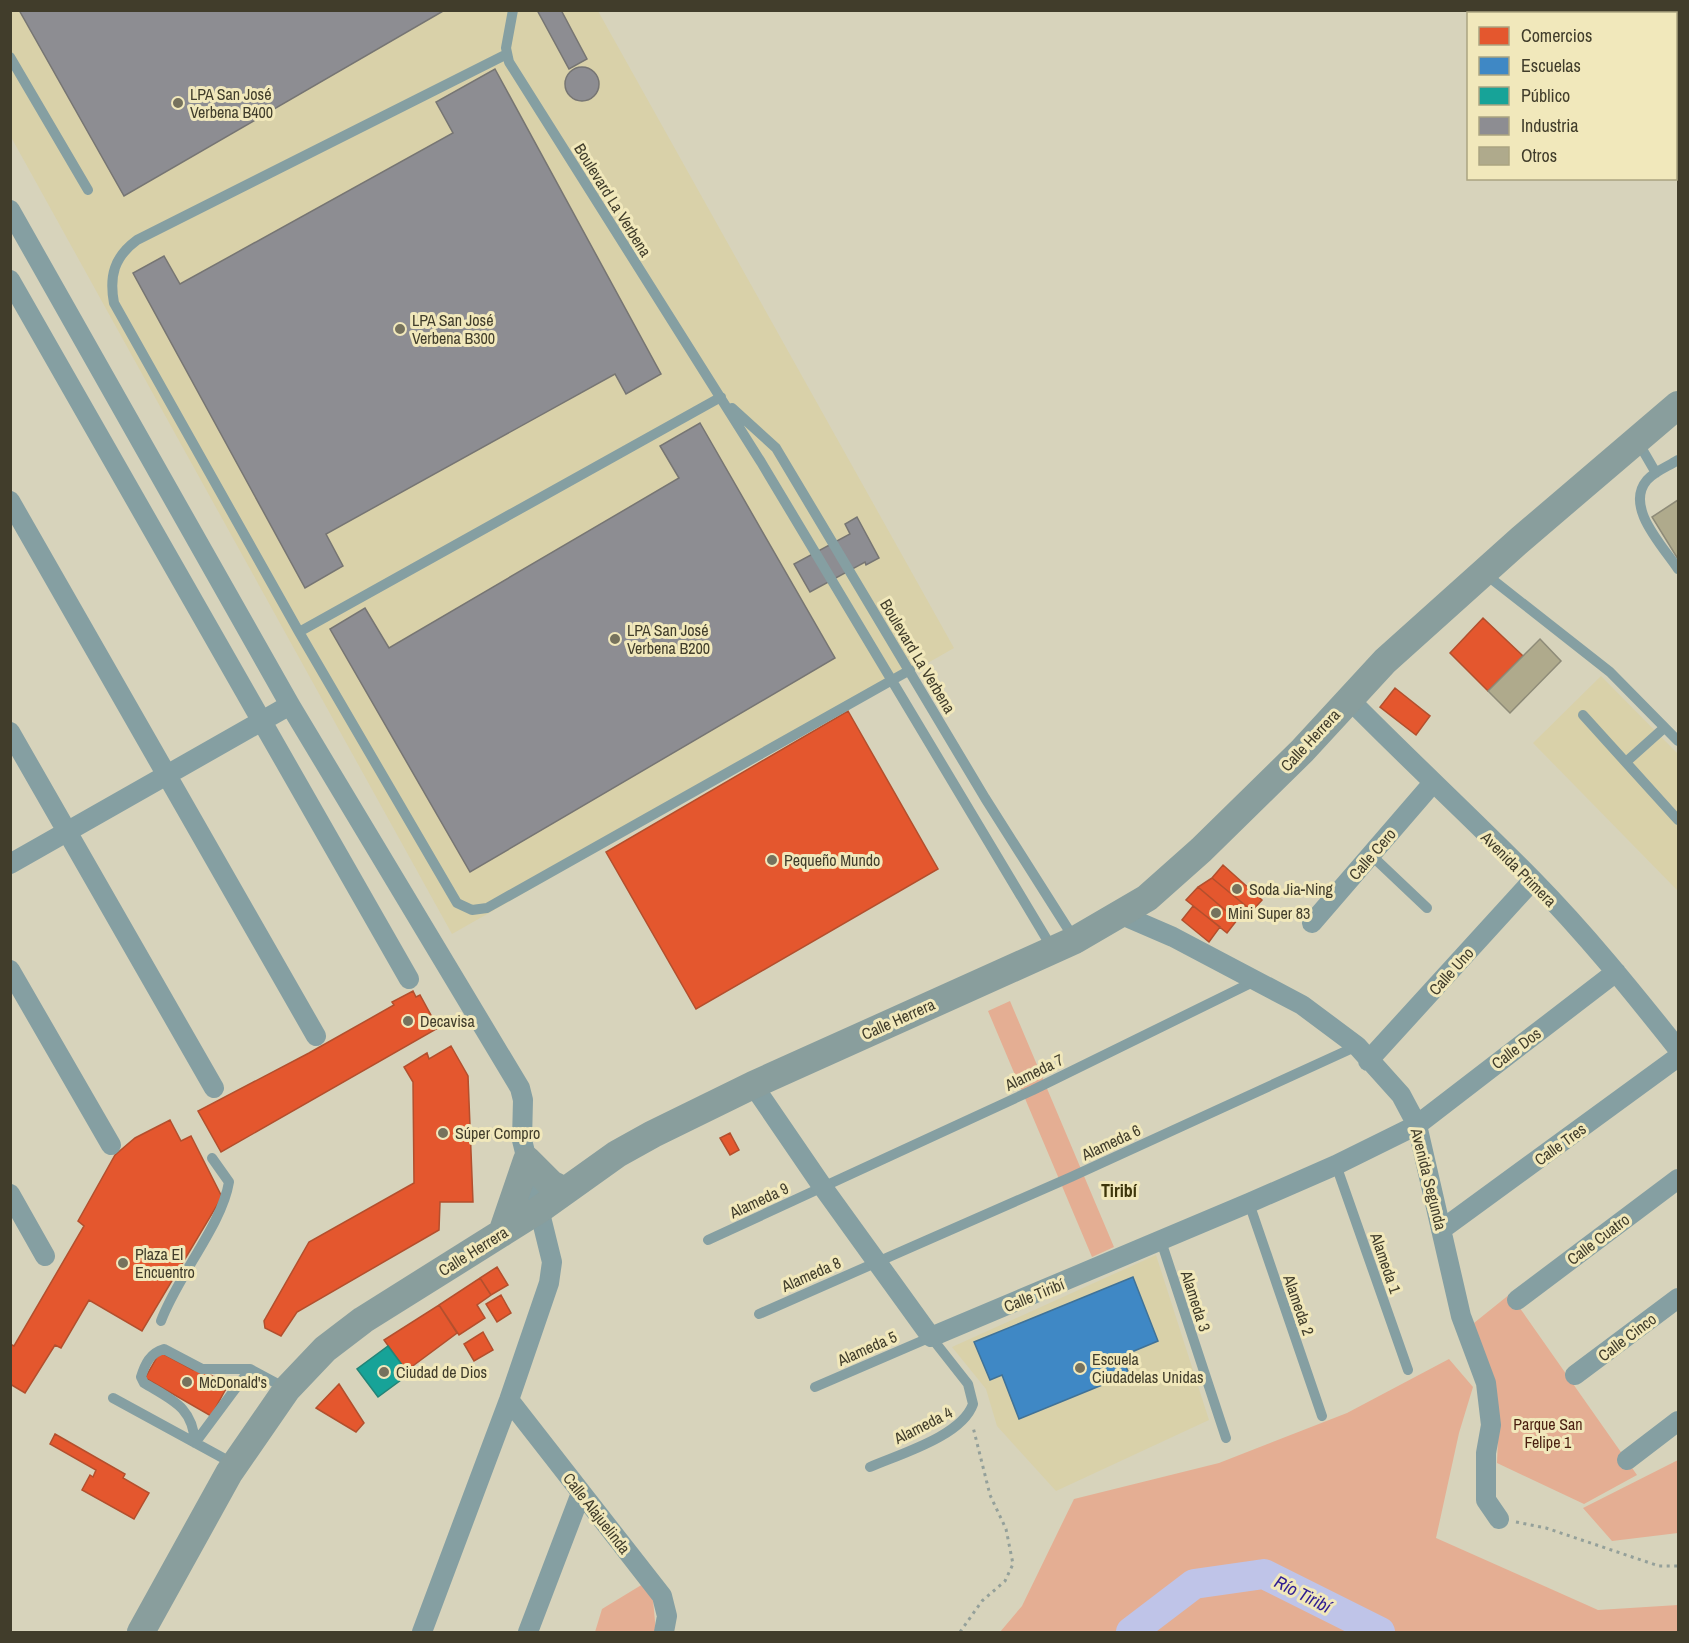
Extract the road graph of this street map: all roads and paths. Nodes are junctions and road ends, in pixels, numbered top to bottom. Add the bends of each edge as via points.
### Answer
1 (513, 10) edge
2 (507, 54) junction
3 (10, 57) edge
4 (88, 190) dead end
5 (10, 210) edge
6 (10, 280) edge
7 (721, 398) junction
8 (1678, 405) edge
9 (1637, 441) junction
10 (1678, 460) edge
11 (1656, 473) junction
12 (10, 501) edge
13 (1678, 568) edge
14 (1484, 573) junction
15 (299, 632) junction
16 (909, 670) junction
17 (890, 680) junction
18 (1348, 698) junction
19 (290, 705) junction
20 (1582, 715) dead end
21 (263, 720) junction
22 (1664, 728) junction
23 (10, 732) edge
24 (1678, 741) edge
25 (1626, 762) junction
26 (167, 774) junction
27 (1432, 784) junction
28 (985, 798) junction
29 (968, 809) junction
30 (1678, 820) edge
31 (67, 831) junction
32 (1371, 855) junction
33 (10, 864) edge
34 (1533, 880) junction
35 (1427, 908) dead end
36 (1122, 915) junction
37 (1312, 923) dead end
38 (1064, 945) junction
39 (10, 970) edge
40 (1616, 972) junction
41 (409, 979) dead end
42 (1257, 980) junction
43 (316, 1036) dead end
44 (1678, 1049) edge
45 (1363, 1053) junction
46 (1678, 1057) edge
47 (753, 1085) junction
48 (214, 1088) dead end
49 (1417, 1125) junction
50 (111, 1145) dead end
51 (212, 1158) dead end
52 (527, 1160) junction
53 (1336, 1165) junction
54 (1678, 1179) edge
55 (822, 1186) junction
56 (565, 1191) junction
57 (10, 1194) edge
58 (1249, 1203) junction
59 (540, 1209) junction
60 (1441, 1230) junction
61 (502, 1233) junction
62 (708, 1240) dead end
63 (1161, 1241) junction
64 (45, 1256) dead end
65 (876, 1262) junction
66 (1678, 1298) edge
67 (1517, 1300) dead end
68 (759, 1314) dead end
69 (161, 1321) dead end
70 (931, 1337) junction
71 (250, 1369) junction
72 (1408, 1370) dead end
73 (1575, 1375) dead end
74 (815, 1387) dead end
75 (287, 1389) junction
76 (113, 1398) dead end
77 (509, 1400) junction
78 (970, 1414) junction
79 (1322, 1416) dead end
80 (1678, 1421) edge
81 (1226, 1438) dead end
82 (195, 1443) junction
83 (1627, 1460) dead end
84 (235, 1464) junction
85 (870, 1467) dead end
86 (581, 1493) junction
87 (1499, 1519) joint
88 (1678, 1566) edge
89 (141, 1632) edge
90 (422, 1632) edge
91 (528, 1632) edge
92 (664, 1632) edge
93 (960, 1632) edge

1 - 2 lane
2 - 7 lane, Boulevard La Verbena
2 - 15 lane via 137,240 117,259 111,288 114,303
3 - 4 lane
5 - 19 street
6 - 21 street
7 - 15 lane
7 - 16 lane, Boulevard La Verbena via 776,448
7 - 17 lane, Boulevard La Verbena
8 - 9 street, Calle Herrera
9 - 11 lane
9 - 14 street, Calle Herrera
10 - 11 lane
11 - 13 lane via 1641,488 1639,503
12 - 26 street
14 - 18 street, Calle Herrera
14 - 22 lane via 1610,672
15 - 17 lane via 457,903 472,910 487,908
16 - 17 lane
16 - 28 lane, Boulevard La Verbena
17 - 29 lane, Boulevard La Verbena
18 - 27 street, Avenida Primera
18 - 36 street, Calle Herrera via 1302,751 1173,877
19 - 21 street
19 - 52 street via 520,1088 521,1132
20 - 25 lane
21 - 26 street
21 - 41 street
22 - 24 lane
22 - 25 lane
23 - 31 street
25 - 30 lane
26 - 31 street
26 - 43 street
27 - 32 street, Calle Cero
27 - 34 street, Avenida Primera
28 - 29 lane
28 - 38 lane, Boulevard La Verbena
29 - 38 lane, Boulevard La Verbena
31 - 33 street
31 - 48 street
32 - 35 lane
32 - 37 street, Calle Cero
34 - 40 street, Avenida Primera
34 - 45 street, Calle Uno
36 - 38 street, Calle Herrera
36 - 42 street, Avenida Segunda
38 - 47 street, Calle Herrera
39 - 50 street
40 - 44 street, Avenida Primera
40 - 49 street, Calle Dos
42 - 45 street, Avenida Segunda via 1302,1005
42 - 55 lane, Alameda 7 via 1033,1090
45 - 49 street, Avenida Segunda via 1401,1095
45 - 65 lane, Alameda 6
46 - 60 street, Calle Tres
47 - 55 street
47 - 56 street, Calle Herrera via 617,1154
49 - 53 street, Calle Tiribí
49 - 60 street, Avenida Segunda
51 - 69 lane via 229,1182 226,1200 171,1295
52 - 56 street via 550,1184
52 - 59 street
52 - 61 street
53 - 58 street, Calle Tiribí
53 - 72 lane, Alameda 1
54 - 67 street, Calle Cuatro
55 - 62 lane, Alameda 9
55 - 65 street
56 - 59 street, Calle Herrera
57 - 64 street
58 - 63 street, Calle Tiribí
58 - 79 lane, Alameda 2
59 - 61 street, Calle Herrera
59 - 77 street via 552,1262 549,1282
60 - 87 street, Avenida Segunda via 1461,1316 1486,1383 1491,1425 1486,1454 1486,1500
61 - 75 street, Calle Herrera via 363,1320 325,1349
63 - 70 street, Calle Tiribí
63 - 81 lane, Alameda 3
65 - 68 lane, Alameda 8
65 - 70 street
66 - 73 street, Calle Cinco
70 - 74 lane, Alameda 5
70 - 78 lane, Alameda 4 via 968,1384 973,1404
71 - 75 lane
71 - 82 lane
71 - 82 lane via 202,1369 164,1349 151,1356 141,1377 144,1383 181,1405 194,1426
75 - 84 street, Calle Herrera
76 - 82 lane
77 - 86 street, Calle Alajuelinda
77 - 90 street
78 - 85 lane, Alameda 4 via 952,1430
78 - 93 path via 990,1495 1006,1530 1013,1564 1005,1581 982,1601
80 - 83 street
82 - 84 lane
84 - 89 street, Calle Herrera
86 - 91 street
86 - 92 street, Calle Alajuelinda via 662,1596 667,1616
87 - 88 path via 1546,1528 1659,1566

